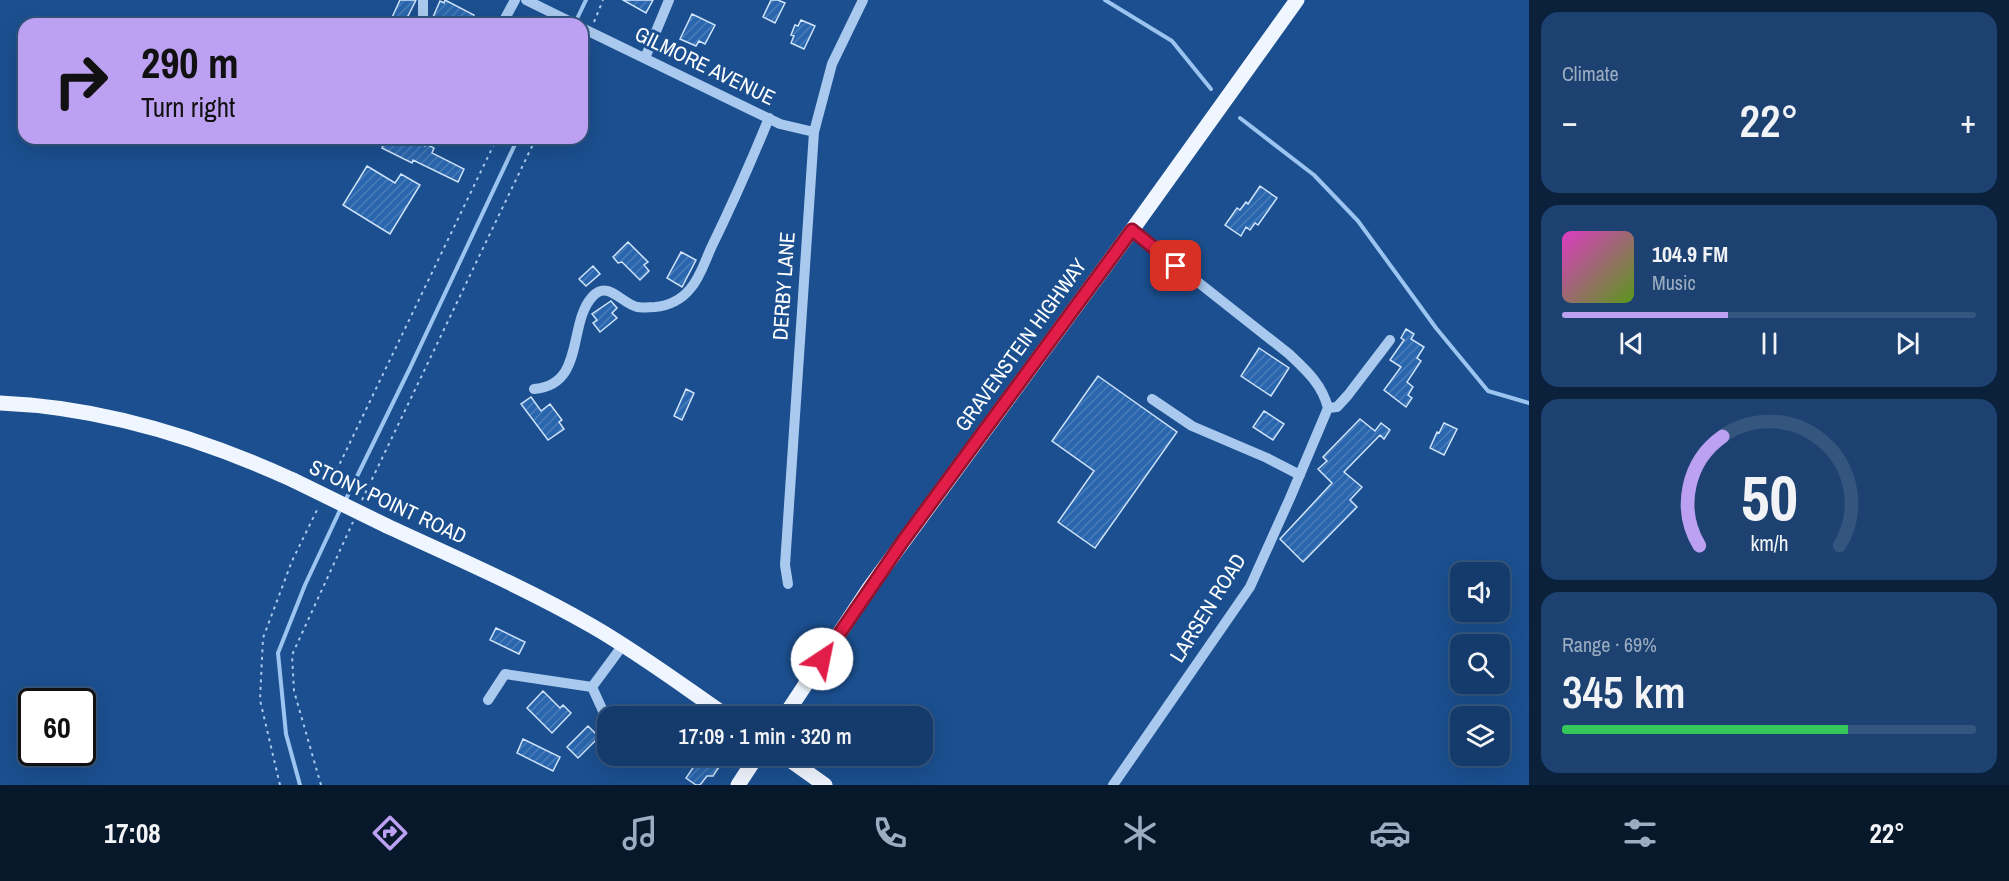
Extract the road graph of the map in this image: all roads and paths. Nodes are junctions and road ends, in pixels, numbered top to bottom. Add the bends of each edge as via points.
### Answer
1 (423, 0) edge
2 (515, 0) edge
3 (526, 0) edge
4 (603, 0) edge
5 (669, 0) edge
6 (863, 0) edge
7 (1297, 0) edge
8 (423, 18) edge
9 (505, 18) edge
10 (563, 18) edge
11 (587, 18) edge
12 (588, 30) edge
13 (645, 58) junction
14 (769, 118) junction
15 (814, 132) junction
16 (494, 144) edge
17 (533, 144) edge
18 (1132, 230) junction
19 (1390, 340) dead end
20 (534, 389) dead end
21 (1152, 399) dead end
22 (0, 403) edge
23 (1328, 408) junction
24 (1300, 475) junction
25 (327, 490) dead end
26 (322, 500) dead end
27 (362, 500) dead end
28 (354, 518) dead end
29 (788, 584) dead end
30 (623, 645) junction
31 (592, 687) junction
32 (488, 700) dead end
33 (601, 706) edge
34 (712, 706) edge
35 (791, 706) edge
36 (751, 766) edge
37 (798, 766) edge
38 (280, 785) edge
39 (321, 785) edge
40 (738, 785) edge
41 (825, 785) edge
42 (1113, 785) edge

1 - 8 street
2 - 9 street
3 - 10 street, GILMORE AVENUE
4 - 11 path
5 - 13 street
6 - 15 street, DERBY LANE via 832,64
7 - 18 main road, GRAVENSTEIN HIGHWAY
12 - 13 street, GILMORE AVENUE
13 - 14 street, GILMORE AVENUE
14 - 15 street, GILMORE AVENUE
14 - 20 street via 692,287 673,303 658,307 636,307 610,292 597,292 585,310 566,370 553,385
15 - 29 street, DERBY LANE via 785,565
16 - 25 path
17 - 27 path
18 - 23 street via 1289,354 1325,394
18 - 35 main road, GRAVENSTEIN HIGHWAY via 870,587
19 - 23 street via 1348,395 1337,407
21 - 24 street via 1192,426
22 - 30 main road, STONY POINT ROAD, bridge via 98,415 148,426 225,451 548,602
23 - 24 street, LARSEN ROAD
24 - 42 street, LARSEN ROAD via 1250,587
26 - 38 path via 292,561 263,638 260,700
28 - 39 path via 292,655 294,691
30 - 31 street
30 - 34 main road, STONY POINT ROAD
31 - 32 street via 505,674
31 - 33 street
36 - 40 main road
37 - 41 main road

